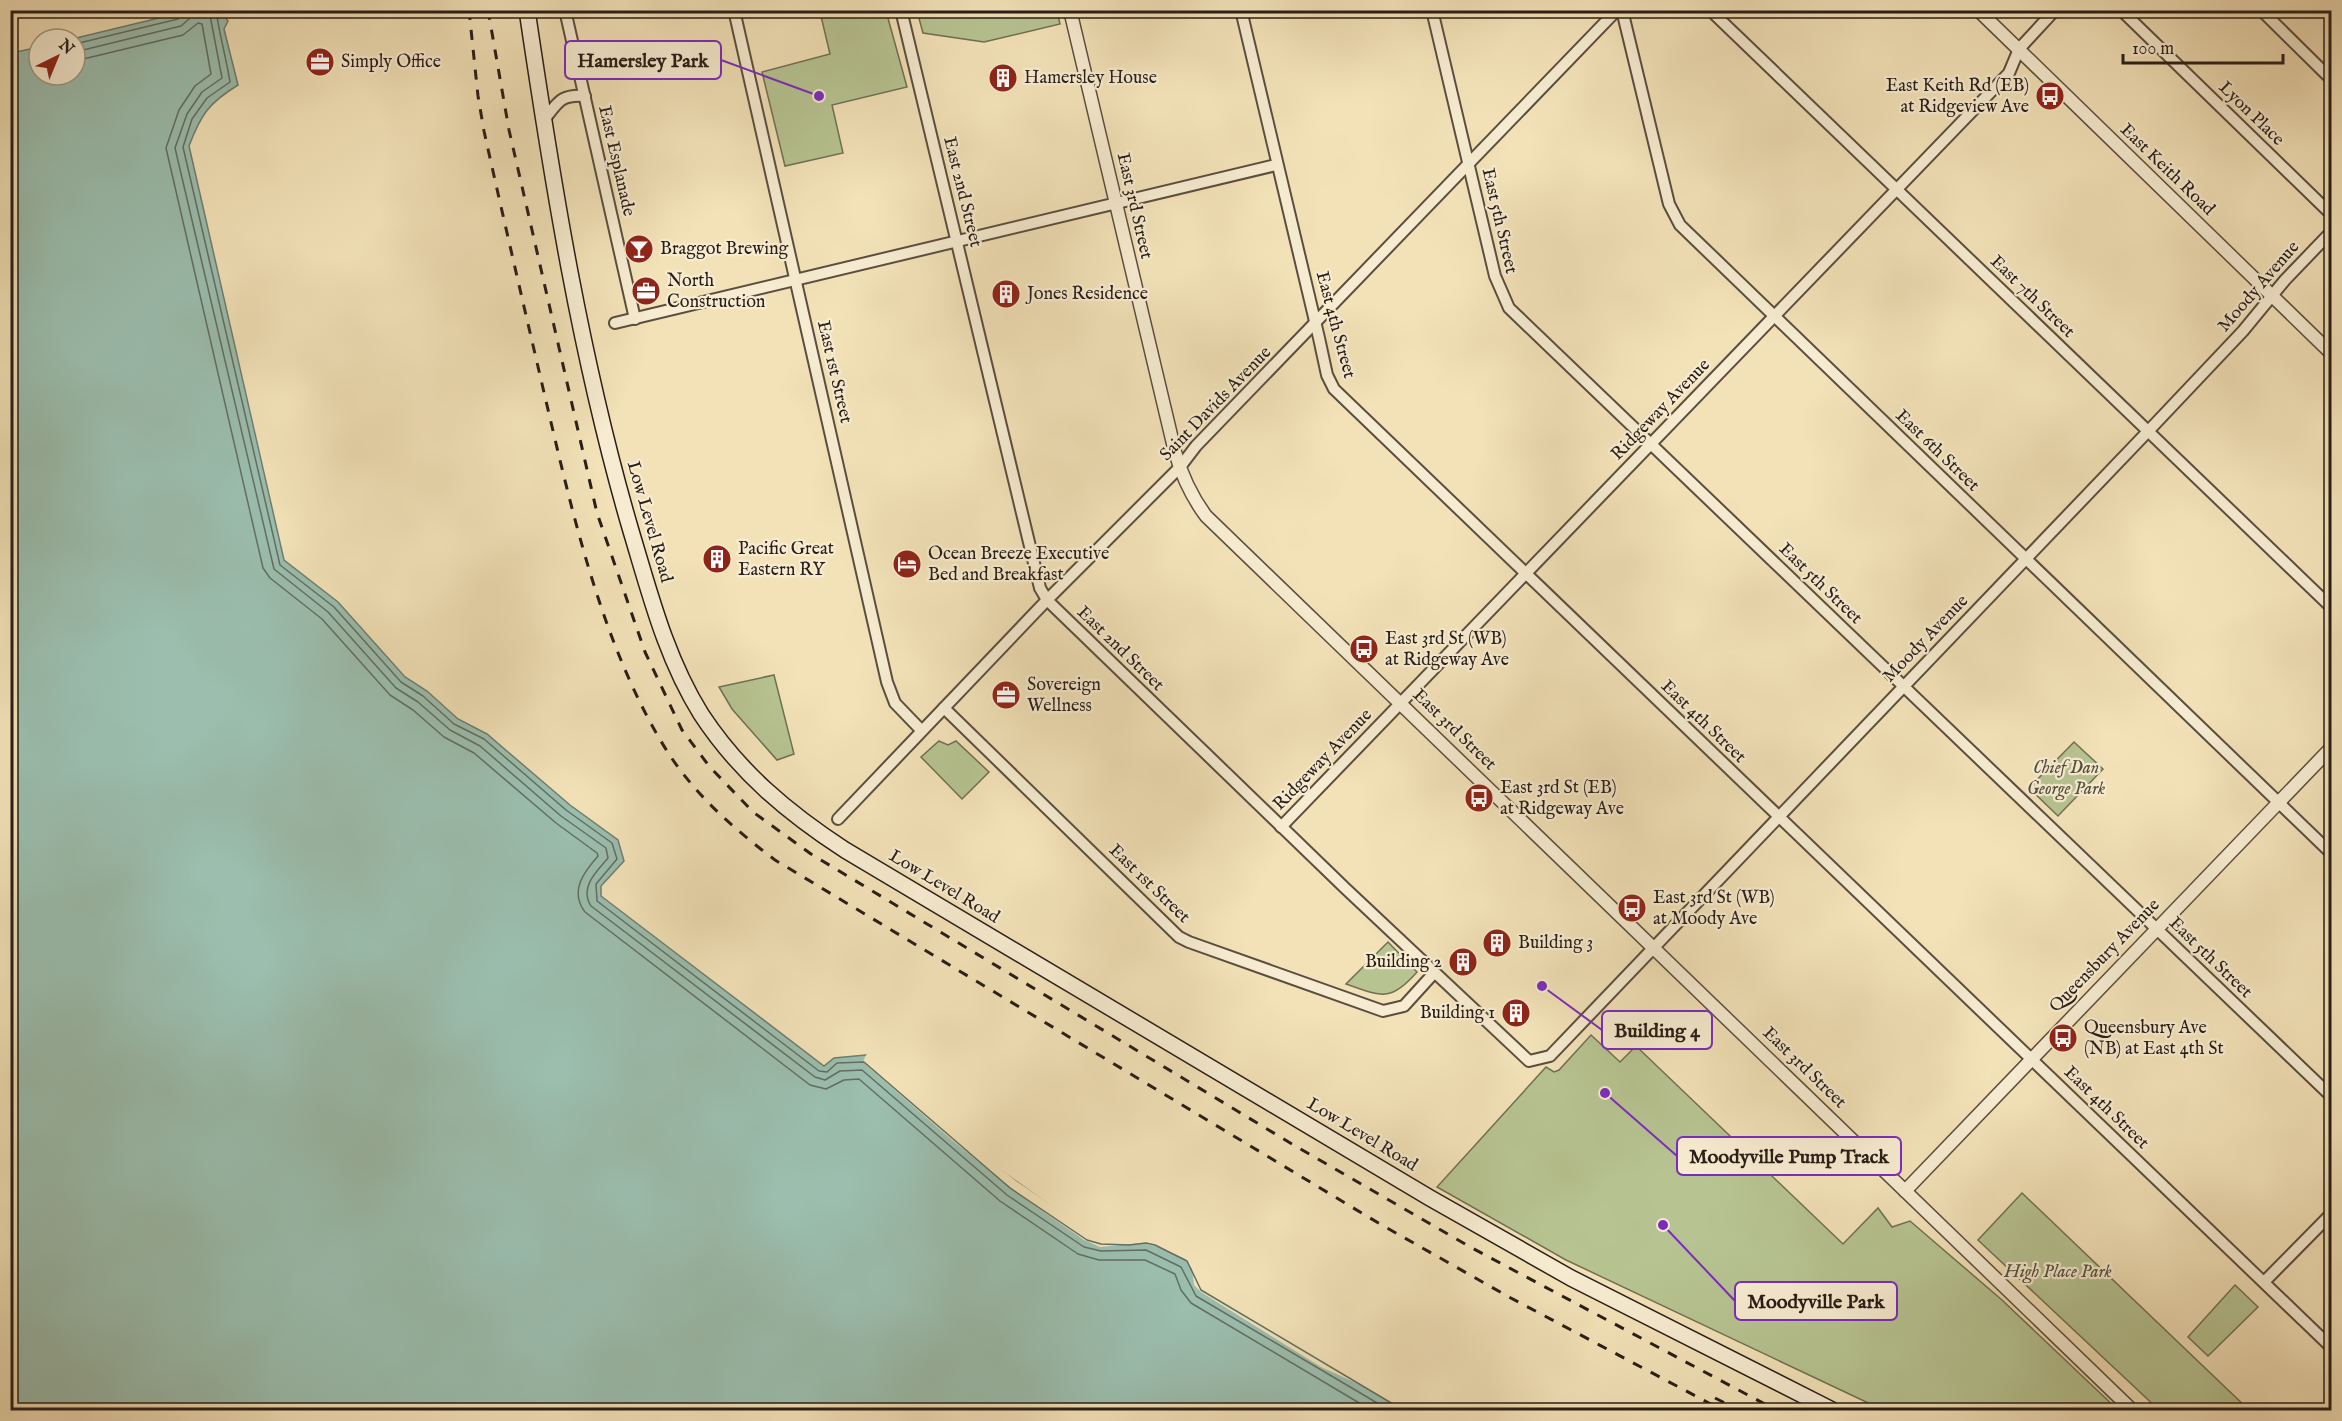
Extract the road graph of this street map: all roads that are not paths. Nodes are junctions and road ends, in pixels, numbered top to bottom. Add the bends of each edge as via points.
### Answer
1 (527, 10) edge
2 (565, 10) edge
3 (734, 10) edge
4 (901, 10) edge
5 (1070, 10) edge
6 (1241, 10) edge
7 (1432, 10) edge
8 (1617, 10) edge
9 (1622, 10) edge
10 (1710, 10) edge
11 (1978, 10) edge
12 (2055, 10) edge
13 (2121, 10) edge
14 (2261, 10) edge
15 (2019, 50) junction
16 (2331, 80) edge
17 (585, 96) junction
18 (544, 120) junction
19 (1276, 165) junction
20 (1469, 165) junction
21 (1896, 188) junction
22 (1115, 204) junction
23 (2331, 215) edge
24 (2331, 231) edge
25 (958, 241) junction
26 (796, 279) junction
27 (2272, 297) junction
28 (1774, 316) junction
29 (635, 319) junction
30 (615, 323) dead end
31 (1316, 326) junction
32 (2331, 354) edge
33 (2148, 432) junction
34 (1651, 444) junction
35 (1180, 467) junction
36 (2025, 559) junction
37 (1526, 574) junction
38 (1047, 600) junction
39 (2331, 608) edge
40 (1903, 687) junction
41 (1401, 703) junction
42 (944, 708) junction
43 (921, 730) junction
44 (2331, 747) edge
45 (2279, 802) junction
46 (1778, 816) junction
47 (838, 819) dead end
48 (1281, 827) junction
49 (2331, 854) edge
50 (2156, 929) junction
51 (1652, 946) junction
52 (1434, 973) junction
53 (2030, 1059) junction
54 (1535, 1060) joint
55 (2331, 1097) edge
56 (1905, 1191) junction
57 (2331, 1213) edge
58 (2264, 1282) junction
59 (2331, 1348) edge
60 (1832, 1410) edge
61 (2132, 1410) edge

1 - 18 main road, Low Level Road
2 - 17 street, East Esplanade
3 - 26 street, East 1st Street
4 - 25 street, East 2nd Street
5 - 22 street, East 3rd Street
6 - 19 street, East 4th Street
7 - 20 street, East 5th Street
8 - 20 street, Saint Davids Avenue
9 - 28 street, East 6th Street via 1674,215 1686,233
10 - 21 street, East 7th Street
11 - 15 street, East Keith Road
12 - 15 street, Ridgeway Avenue
13 - 23 street, Lyon Place
14 - 16 street
15 - 21 street, Ridgeway Avenue via 2009,73
15 - 27 street, East Keith Road
17 - 18 street via 562,98
17 - 29 street, East Esplanade
18 - 60 main road, Low Level Road via 566,258 603,432 660,629 701,713 746,772 802,822 845,850 1430,1198 1571,1278
19 - 22 street
19 - 31 street, East 4th Street
20 - 31 street, Saint Davids Avenue
20 - 34 street, East 5th Street via 1495,276 1509,308
21 - 28 street, Ridgeway Avenue
21 - 33 street, East 7th Street
22 - 25 street
22 - 35 street, East 3rd Street
24 - 27 street, Moody Avenue
25 - 26 street
25 - 38 street, East 2nd Street via 1040,588
26 - 29 street
26 - 43 street, East 1st Street via 887,682 895,703
27 - 32 street, East Keith Road
27 - 33 street, Moody Avenue
28 - 34 street, Ridgeway Avenue
28 - 36 street, East 6th Street
29 - 30 street
31 - 35 street, Saint Davids Avenue via 1196,446
31 - 37 street, East 4th Street via 1330,381 1342,398
33 - 36 street, Moody Avenue
33 - 39 street, East 7th Street
34 - 37 street, Ridgeway Avenue
34 - 40 street, East 5th Street
35 - 38 street, Saint Davids Avenue
35 - 41 street, East 3rd Street via 1189,491 1206,516
36 - 40 street, Moody Avenue
36 - 45 street, East 6th Street
37 - 41 street, Ridgeway Avenue
37 - 46 street, East 4th Street
38 - 42 street, Saint Davids Avenue
38 - 48 street, East 2nd Street
40 - 46 street, Moody Avenue
40 - 50 street, East 5th Street
41 - 48 street, Ridgeway Avenue
41 - 51 street, East 3rd Street
42 - 43 street, Saint Davids Avenue
42 - 52 street, East 1st Street via 1171,929 1189,942 1383,1011 1404,1006
43 - 47 street, Saint Davids Avenue
44 - 45 street, Queensbury Avenue
45 - 49 street, East 6th Street
45 - 50 street, Queensbury Avenue
46 - 51 street, Moody Avenue
46 - 53 street, East 4th Street
48 - 52 street, East 2nd Street
50 - 53 street, Queensbury Avenue
50 - 55 street, East 5th Street
51 - 54 street, Moody Avenue via 1550,1056
51 - 56 street, East 3rd Street
52 - 54 street, East 2nd Street via 1524,1058
53 - 56 street, Queensbury Avenue
53 - 58 street, East 4th Street
56 - 61 street, East 3rd Street
57 - 58 street
58 - 59 street, East 4th Street

